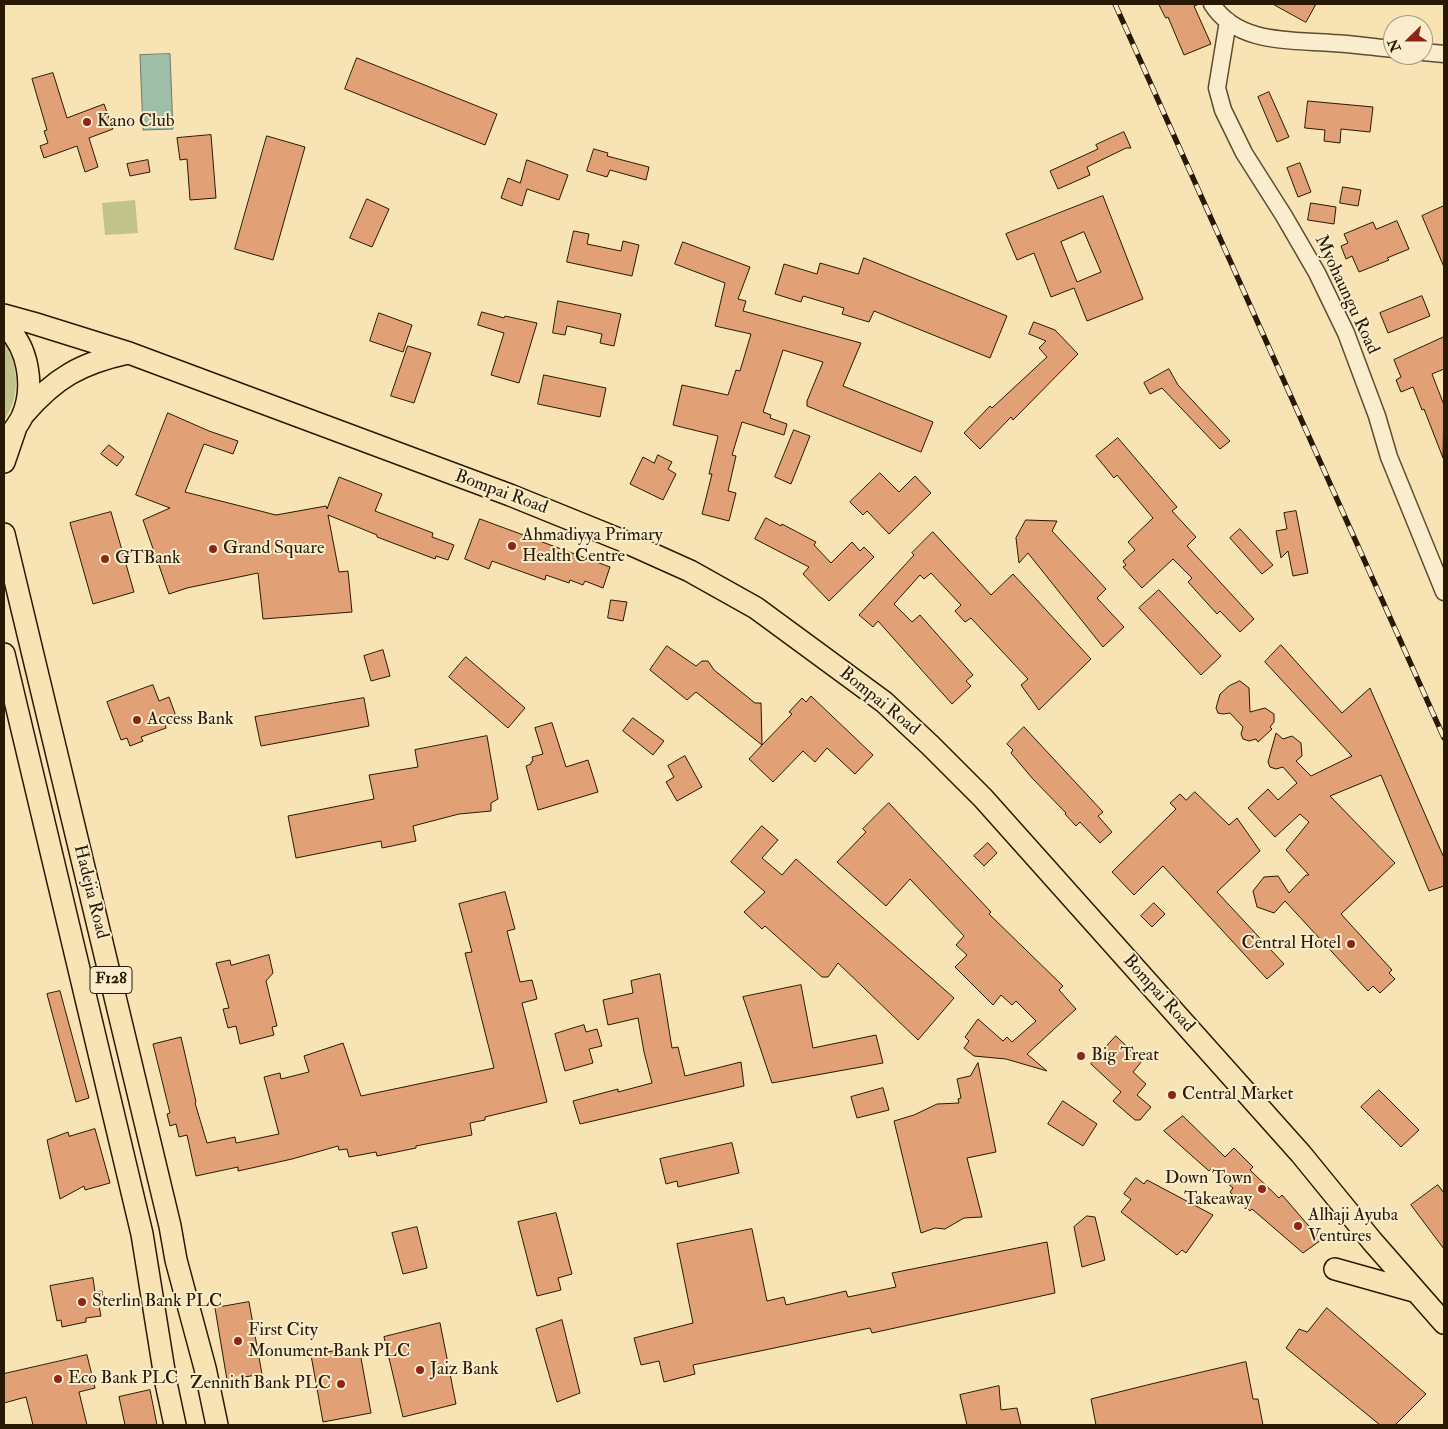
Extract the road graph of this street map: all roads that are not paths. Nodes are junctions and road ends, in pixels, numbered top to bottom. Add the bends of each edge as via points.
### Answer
1 (1212, 4) edge
2 (1228, 21) junction
3 (1383, 48) edge
4 (4, 315) edge
5 (4, 325) edge
6 (129, 353) junction
7 (14, 429) edge
8 (4, 462) edge
9 (4, 534) edge
10 (1444, 592) edge
11 (4, 654) edge
12 (176, 1260) junction
13 (1335, 1269) dead end
14 (148, 1274) junction
15 (1417, 1292) junction
16 (1442, 1320) edge
17 (179, 1341) junction
18 (175, 1425) edge
19 (188, 1425) edge
20 (205, 1425) edge
21 (218, 1425) edge

1 - 2 street
2 - 3 street via 1246,32 1268,39
2 - 10 street, Myohaungu Road via 1217,88 1223,110 1244,153 1317,273 1346,333 1377,416 1388,457
4 - 6 main road, Bompai Road
5 - 7 main road via 11,331 25,357 29,387
6 - 7 main road via 69,373 40,395
6 - 15 main road, Bompai Road via 510,495 620,540 698,576 756,608 884,702 983,798 1301,1154
7 - 8 main road
9 - 12 main road, Hadejia Road / F128
11 - 14 main road, Hadejia Road / F128 via 135,1205
12 - 17 main road
12 - 21 main road, Hadejia Road / F128
13 - 15 main road
14 - 17 main road
14 - 18 main road, Hadejia Road / F128
15 - 16 main road, Bompai Road
17 - 19 main road
17 - 20 main road

